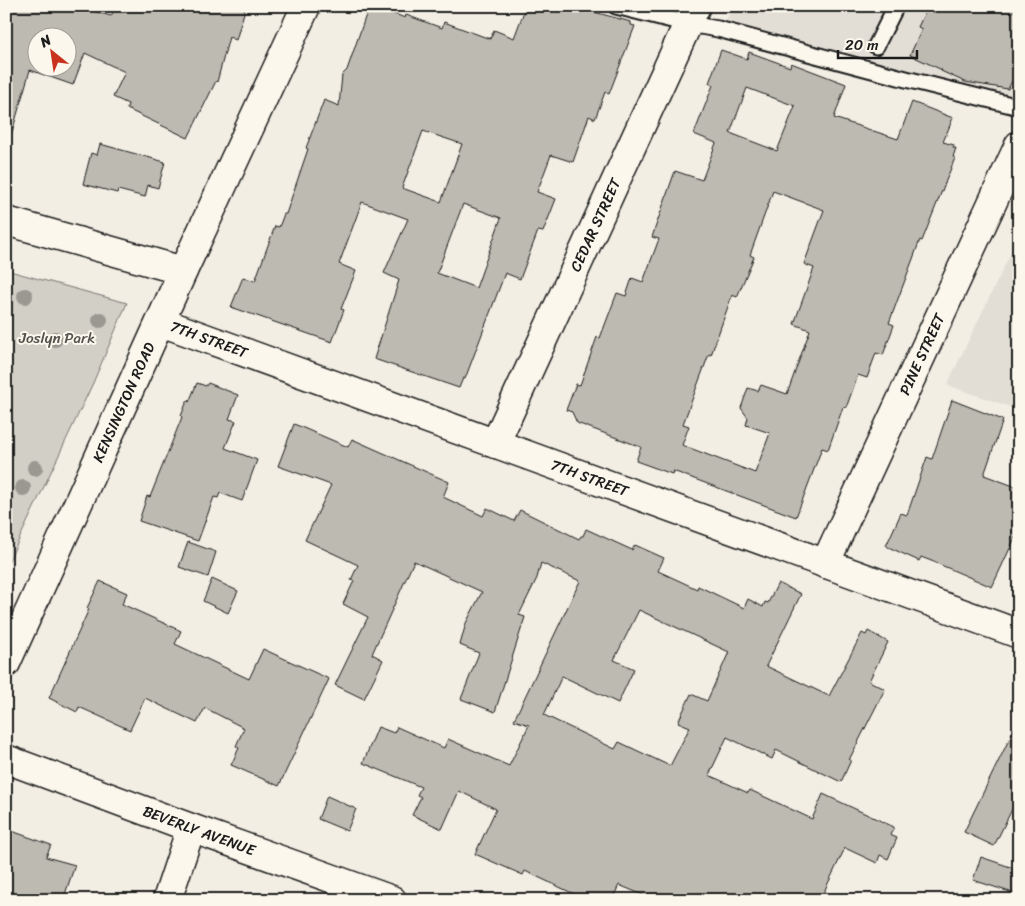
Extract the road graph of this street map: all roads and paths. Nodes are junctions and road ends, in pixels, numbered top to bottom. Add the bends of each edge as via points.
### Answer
1 (306, 6) edge
2 (616, 6) edge
3 (896, 6) edge
4 (692, 15) edge
5 (876, 46) dead end
6 (1019, 107) edge
7 (1019, 145) edge
8 (6, 221) edge
9 (184, 271) junction
10 (161, 322) junction
11 (495, 444) junction
12 (825, 564) junction
13 (1019, 634) edge
14 (6, 663) edge
15 (6, 759) edge
16 (191, 828) junction
17 (167, 900) edge
18 (392, 900) edge

1 - 9 street, KENSINGTON ROAD
2 - 4 lane
3 - 5 lane
4 - 6 lane via 718,28 906,80
4 - 11 street, CEDAR STREET
7 - 12 street, PINE STREET
8 - 9 street
9 - 10 street, KENSINGTON ROAD
10 - 11 street, 7TH STREET
10 - 14 street, KENSINGTON ROAD
11 - 12 street, 7TH STREET
12 - 13 street, 7TH STREET
15 - 16 street, BEVERLY AVENUE
16 - 17 street
16 - 18 street, BEVERLY AVENUE

